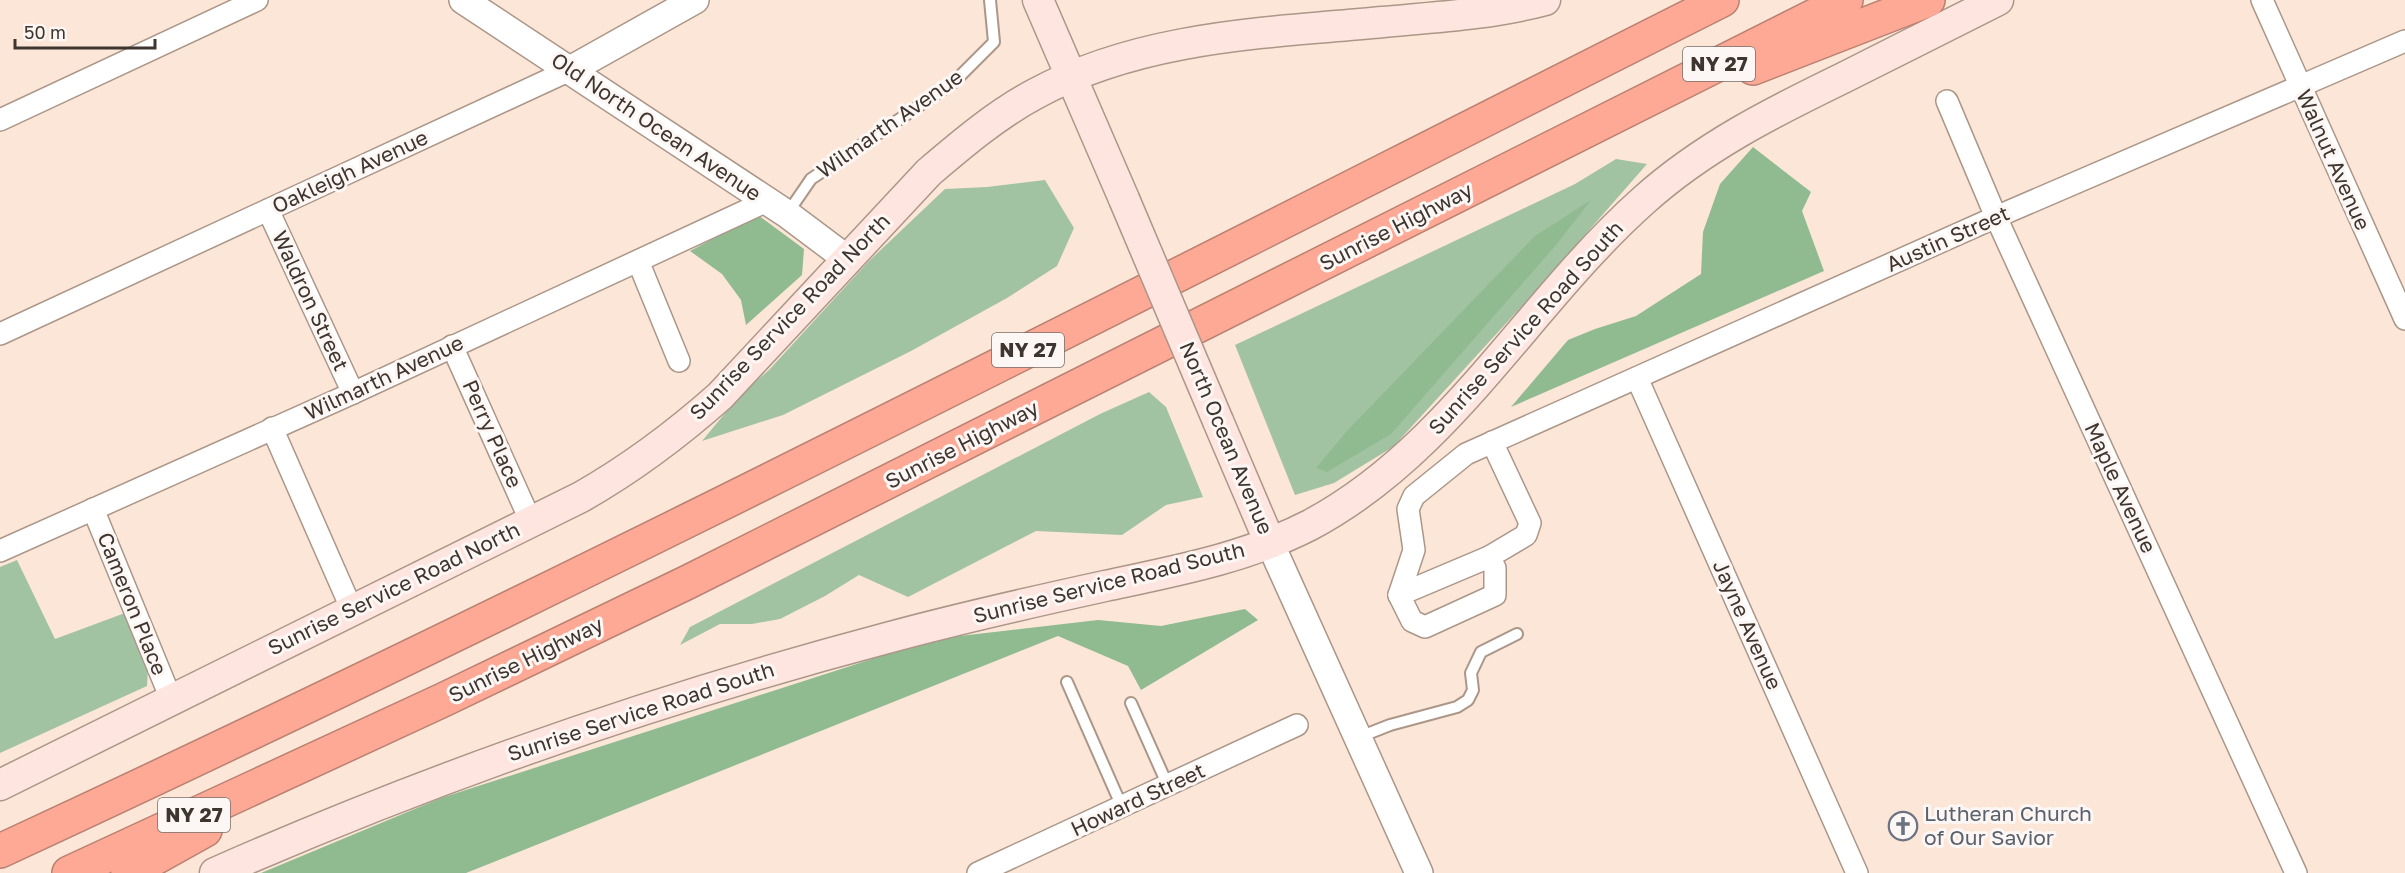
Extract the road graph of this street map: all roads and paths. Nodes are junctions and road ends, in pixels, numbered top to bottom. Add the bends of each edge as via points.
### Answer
1 (257, 0) edge
2 (463, 0) edge
3 (695, 0) edge
4 (990, 0) edge
5 (1038, 0) edge
6 (1545, 0) edge
7 (1722, 0) edge
8 (1846, 0) edge
9 (1928, 0) edge
10 (1998, 0) edge
11 (2262, 0) edge
12 (2405, 41) edge
13 (570, 70) junction
14 (1072, 77) junction
15 (2300, 87) junction
16 (1947, 101) dead end
17 (0, 120) edge
18 (1591, 128) junction
19 (777, 208) junction
20 (268, 210) junction
21 (1996, 217) junction
22 (847, 259) junction
23 (638, 261) junction
24 (2405, 319) edge
25 (0, 334) edge
26 (452, 346) junction
27 (679, 361) dead end
28 (1637, 378) junction
29 (353, 393) junction
30 (272, 428) junction
31 (1492, 442) junction
32 (93, 509) junction
33 (531, 522) junction
34 (1270, 543) junction
35 (0, 551) edge
36 (1489, 557) junction
37 (1399, 595) junction
38 (352, 610) junction
39 (1517, 634) dead end
40 (1067, 682) dead end
41 (171, 699) junction
42 (1131, 703) dead end
43 (1297, 725) dead end
44 (1357, 738) junction
45 (319, 758) junction
46 (157, 778) junction
47 (0, 785) edge
48 (1168, 786) junction
49 (1122, 807) junction
50 (0, 834) edge
51 (0, 851) edge
52 (1020, 865) edge
53 (69, 873) edge
54 (128, 873) edge
55 (215, 873) edge
56 (978, 873) edge
57 (1419, 873) edge
58 (1857, 873) edge
59 (2296, 873) edge

1 - 17 street
2 - 13 street, Old North Ocean Avenue
3 - 13 street, Oakleigh Avenue
4 - 19 lane, Wilmarth Avenue via 994,42 953,83 811,180
5 - 14 main road, North Ocean Avenue
6 - 14 main road, Sunrise Service Road North via 1483,13 1193,41 1119,59
7 - 46 highway, NY 27 via 731,499
8 - 18 highway, Sunrise Highway / NY 27
9 - 18 highway
10 - 34 main road, Sunrise Service Road South via 1764,118 1668,180 1592,252 1414,450 1331,512
11 - 15 street, Walnut Avenue
12 - 15 street, Austin Street
13 - 19 street, Old North Ocean Avenue
13 - 20 street, Oakleigh Avenue
14 - 22 main road, Sunrise Service Road North via 1033,95 964,142 929,172
14 - 34 main road, North Ocean Avenue, bridge
15 - 21 street, Austin Street
15 - 24 street, Walnut Avenue
16 - 21 street, Maple Avenue
18 - 45 highway, Sunrise Highway / NY 27 via 729,562
19 - 22 street, Old North Ocean Avenue
19 - 23 street, Wilmarth Avenue
20 - 25 street, Oakleigh Avenue
20 - 29 street, Waldron Street
21 - 28 street, Austin Street
21 - 59 street, Maple Avenue
22 - 33 main road, Sunrise Service Road North via 720,396 684,428 614,478
23 - 26 street, Wilmarth Avenue
23 - 27 street
26 - 29 street, Wilmarth Avenue
26 - 33 street, Perry Place
28 - 31 street, Austin Street
28 - 58 street, Jayne Avenue
29 - 30 street, Wilmarth Avenue
30 - 32 street, Wilmarth Avenue
30 - 38 street
31 - 36 street via 1530,523 1526,535
31 - 37 street, Austin Street via 1466,454 1414,496 1408,509 1414,550
32 - 35 street, Wilmarth Avenue
32 - 41 street, Cameron Place
33 - 38 main road, Sunrise Service Road North
34 - 44 street, North Ocean Avenue
34 - 55 main road, Sunrise Service Road South via 1232,557 896,635 651,706 359,811
36 - 37 street
36 - 37 street via 1495,568 1495,595 1425,627 1412,621
38 - 41 main road, Sunrise Service Road North
39 - 44 lane via 1481,652 1471,673 1473,690 1468,700 1457,707
40 - 49 lane
41 - 47 main road, Sunrise Service Road North
42 - 48 lane
43 - 48 street, Howard Street
44 - 57 street, North Ocean Avenue
45 - 53 highway, Sunrise Highway / NY 27
45 - 54 highway via 182,844
46 - 50 highway
46 - 51 highway, NY 27
48 - 49 street, Howard Street
49 - 52 street, Howard Street
52 - 56 street, Howard Street

